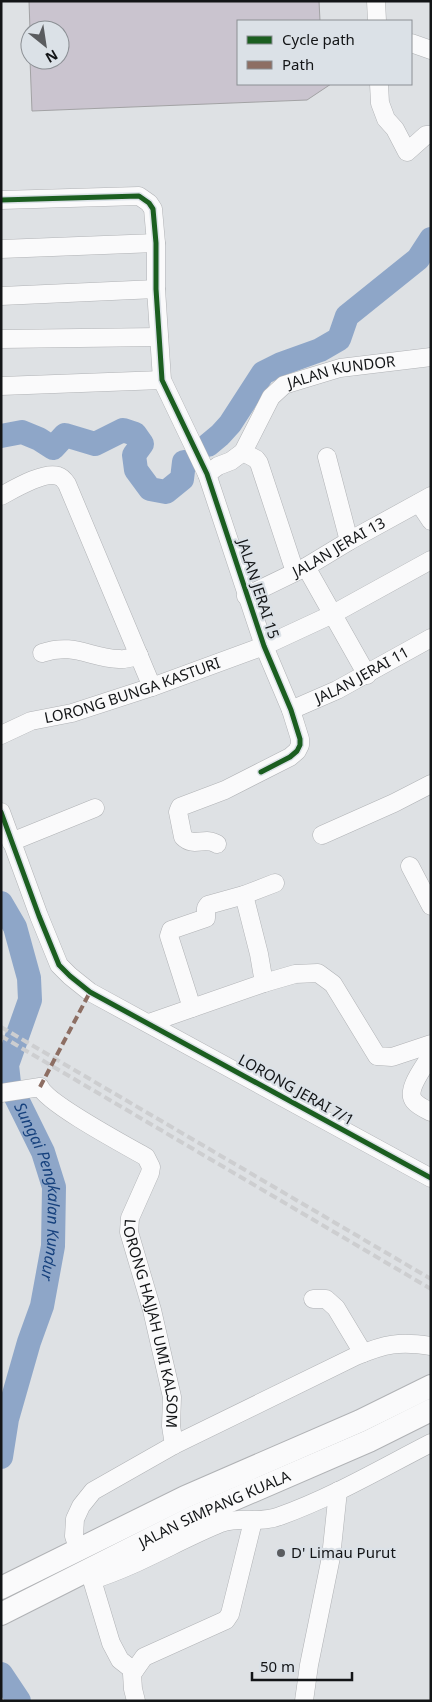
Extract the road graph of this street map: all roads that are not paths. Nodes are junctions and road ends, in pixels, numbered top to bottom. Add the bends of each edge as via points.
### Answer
1 (376, 1) edge
2 (377, 20) edge
3 (412, 43) edge
4 (431, 50) edge
5 (380, 85) edge
6 (431, 135) edge
7 (1, 200) edge
8 (156, 243) junction
9 (1, 249) edge
10 (156, 289) junction
11 (1, 296) edge
12 (159, 337) junction
13 (1, 339) edge
14 (431, 357) edge
15 (162, 380) junction
16 (1, 386) edge
17 (243, 452) junction
18 (327, 457) dead end
19 (207, 474) junction
20 (1, 496) edge
21 (425, 499) edge
22 (431, 521) edge
23 (349, 540) junction
24 (431, 560) edge
25 (300, 570) junction
26 (246, 596) junction
27 (333, 614) junction
28 (431, 638) edge
29 (264, 646) junction
30 (42, 653) dead end
31 (139, 655) junction
32 (367, 674) junction
33 (152, 686) junction
34 (291, 710) junction
35 (1, 734) edge
36 (431, 784) edge
37 (95, 808) dead end
38 (1, 812) edge
39 (322, 835) dead end
40 (11, 842) junction
41 (217, 844) dead end
42 (410, 866) dead end
43 (275, 883) dead end
44 (244, 895) junction
45 (431, 906) edge
46 (264, 983) junction
47 (192, 1008) junction
48 (150, 1023) junction
49 (431, 1044) edge
50 (431, 1055) edge
51 (1, 1093) edge
52 (431, 1112) edge
53 (431, 1178) edge
54 (312, 1299) dead end
55 (431, 1346) edge
56 (363, 1353) junction
57 (431, 1386) edge
58 (431, 1410) edge
59 (431, 1442) edge
60 (174, 1445) junction
61 (338, 1491) junction
62 (189, 1507) junction
63 (253, 1521) junction
64 (79, 1551) junction
65 (87, 1577) junction
66 (4, 1586) edge
67 (9, 1610) edge
68 (134, 1671) junction
69 (136, 1701) edge
70 (304, 1701) edge

1 - 2 street
3 - 4 street
5 - 6 street via 380,103 386,119 407,152 426,135
7 - 8 street via 139,196 153,209
8 - 9 street
8 - 10 street
10 - 11 street
10 - 12 street
12 - 13 street
12 - 15 street
14 - 17 street, JALAN KUNDOR via 340,368 284,385 271,397
15 - 16 street
15 - 19 street, JALAN JERAI 15
17 - 19 street
17 - 25 street via 259,464
18 - 23 street
19 - 26 street, JALAN JERAI 15
20 - 31 street via 41,477 58,475 63,479
21 - 22 street
21 - 23 street, JALAN JERAI 13
23 - 25 street, JALAN JERAI 13
24 - 27 street, LORONG BUNGA KASTURI
25 - 26 street, JALAN JERAI 13
25 - 27 street
26 - 29 street, JALAN JERAI 15
27 - 29 street, LORONG BUNGA KASTURI
27 - 32 street
28 - 32 street, JALAN JERAI 11
29 - 33 street, LORONG BUNGA KASTURI
29 - 34 street, JALAN JERAI 15
30 - 31 street via 55,648 72,648 120,660
31 - 33 street
32 - 34 street, JALAN JERAI 11
33 - 35 street, LORONG BUNGA KASTURI
34 - 41 street, JALAN JERAI 15 via 300,739 297,752 225,790 178,809 185,839 191,843 207,840
36 - 39 street
37 - 40 street
38 - 40 street, LORONG JERAI 7/1
40 - 48 street, LORONG JERAI 7/1 via 59,965 90,992
42 - 45 street
43 - 44 street
44 - 46 street
44 - 47 street via 208,905 206,918 171,930 169,936
46 - 47 street
46 - 49 street via 295,974 318,973 333,984 377,1056 392,1057
47 - 48 street
48 - 53 street, LORONG JERAI 7/1
50 - 52 street via 411,1092 415,1103
51 - 60 street, LORONG HAJJAH UMI KALSOM via 35,1088 146,1158 151,1167 130,1218 128,1232 152,1310 172,1397
54 - 56 street via 326,1300 336,1308
55 - 56 street via 383,1345
56 - 60 street
57 - 62 main road, JALAN SIMPANG KUALA
58 - 62 main road, JALAN SIMPANG KUALA via 369,1441
59 - 61 street
60 - 64 street via 93,1491 75,1519 74,1536
61 - 63 street via 282,1516
61 - 70 street via 334,1536
62 - 64 main road, JALAN SIMPANG KUALA
62 - 65 main road, JALAN SIMPANG KUALA
63 - 65 street via 221,1523 113,1574
63 - 68 street via 226,1620 144,1658
64 - 66 main road, JALAN SIMPANG KUALA
65 - 67 main road, JALAN SIMPANG KUALA
65 - 68 street via 110,1643 120,1660
68 - 69 street

